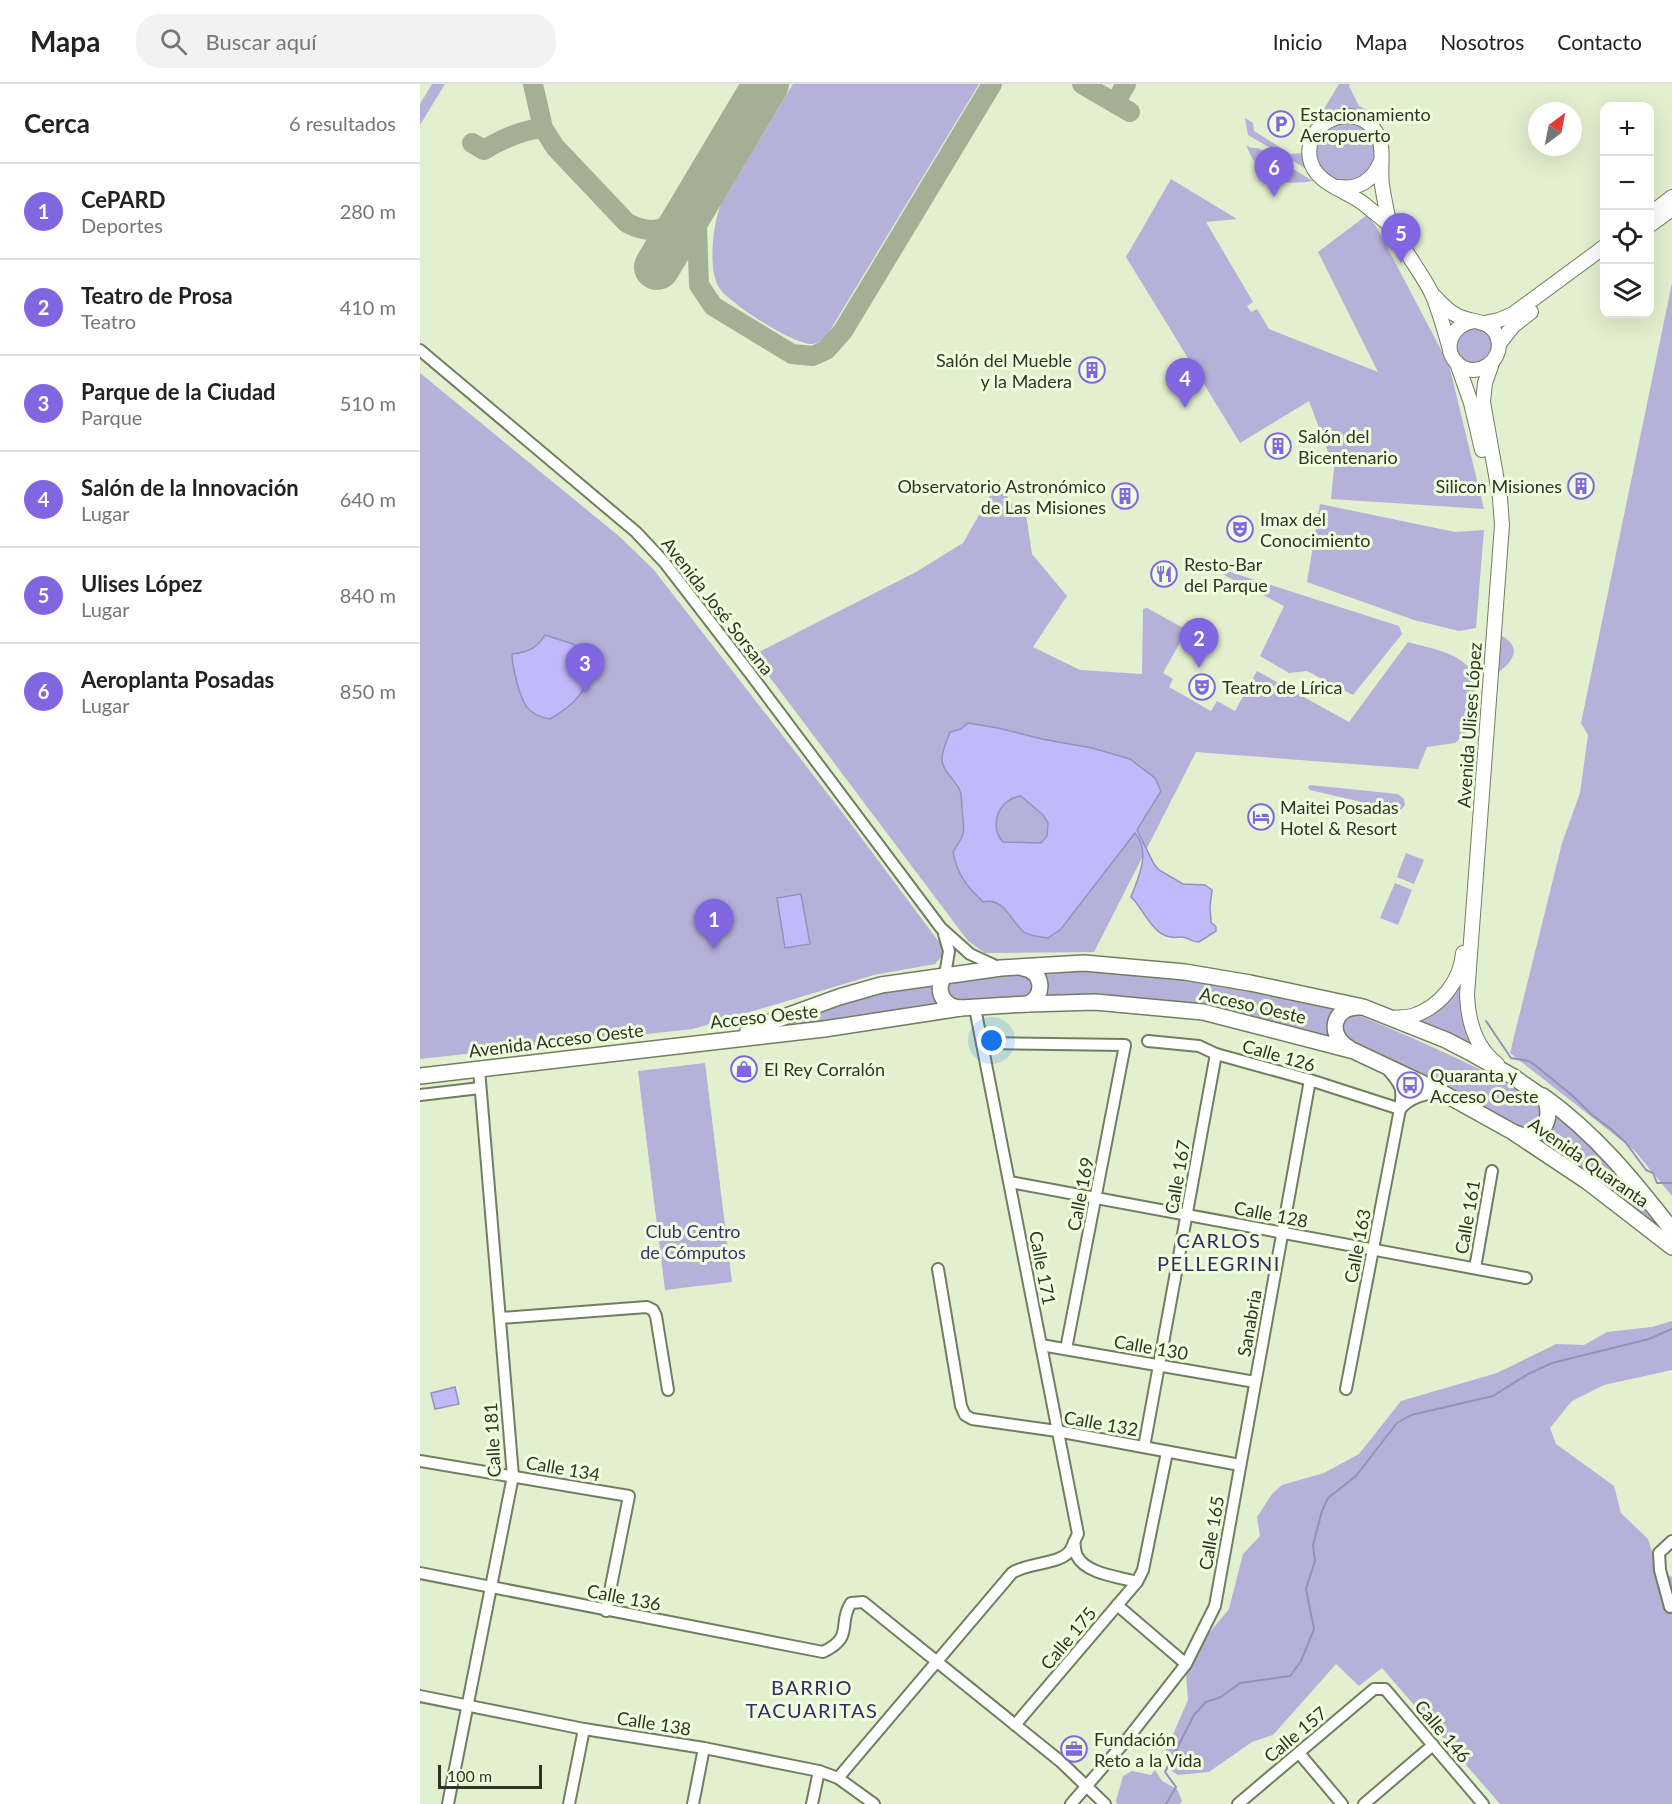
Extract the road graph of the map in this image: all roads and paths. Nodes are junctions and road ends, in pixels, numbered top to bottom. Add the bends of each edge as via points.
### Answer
1 (1381, 160) junction
2 (1336, 187) junction
3 (1672, 197) edge
4 (1672, 209) edge
5 (1654, 211) edge
6 (1654, 222) edge
7 (1390, 226) junction
8 (1600, 251) edge
9 (1600, 262) edge
10 (1431, 294) junction
11 (1479, 322) junction
12 (1499, 344) junction
13 (1449, 346) junction
14 (420, 350) edge
15 (1457, 363) junction
16 (1492, 363) junction
17 (942, 928) junction
18 (1001, 968) junction
19 (1022, 968) junction
20 (945, 975) junction
21 (1028, 1004) junction
22 (1363, 1007) junction
23 (968, 1008) junction
24 (1389, 1018) junction
25 (1148, 1041) dead end
26 (696, 1043) junction
27 (982, 1043) junction
28 (1354, 1051) junction
29 (1216, 1054) junction
30 (1383, 1064) junction
31 (478, 1069) junction
32 (420, 1076) edge
33 (1512, 1076) junction
34 (1310, 1080) junction
35 (480, 1088) junction
36 (1441, 1092) junction
37 (1538, 1093) junction
38 (420, 1095) edge
39 (1401, 1109) junction
40 (1513, 1132) junction
41 (1492, 1171) dead end
42 (1010, 1182) junction
43 (1096, 1198) junction
44 (1188, 1215) junction
45 (1672, 1230) edge
46 (1282, 1233) junction
47 (1672, 1247) edge
48 (1373, 1250) junction
49 (938, 1269) dead end
50 (1474, 1269) junction
51 (1526, 1278) dead end
52 (500, 1318) junction
53 (1041, 1345) junction
54 (1066, 1349) junction
55 (1160, 1366) junction
56 (1255, 1382) junction
57 (1346, 1389) dead end
58 (668, 1390) dead end
59 (1057, 1431) junction
60 (1144, 1447) junction
61 (1167, 1452) junction
62 (420, 1461) edge
63 (1240, 1465) junction
64 (513, 1476) junction
65 (1076, 1538) junction
66 (1672, 1541) edge
67 (420, 1573) edge
68 (1137, 1582) junction
69 (490, 1587) junction
70 (1117, 1605) junction
71 (1671, 1607) edge
72 (606, 1611) junction
73 (935, 1661) junction
74 (1186, 1664) junction
75 (1374, 1689) joint
76 (420, 1696) edge
77 (467, 1706) junction
78 (1015, 1725) junction
79 (584, 1729) junction
80 (1433, 1745) junction
81 (704, 1748) junction
82 (1299, 1753) junction
83 (819, 1771) junction
84 (838, 1778) junction
85 (1086, 1785) junction
86 (448, 1804) edge
87 (569, 1804) edge
88 (693, 1804) edge
89 (813, 1804) edge
90 (874, 1804) edge
91 (1071, 1804) edge
92 (1105, 1804) edge
93 (1238, 1804) edge
94 (1342, 1804) edge
95 (1364, 1804) edge
96 (1483, 1804) edge

1 - 2 main road via 1371,178 1362,184
1 - 2 main road via 1379,138 1365,122 1346,116 1323,123 1311,140 1311,163 1322,179
1 - 7 main road via 1381,184
2 - 7 main road via 1354,196
3 - 5 main road
4 - 6 main road
7 - 10 main road
8 - 11 main road via 1513,314
9 - 12 main road via 1519,320
10 - 11 main road via 1455,315
10 - 13 main road
11 - 12 main road via 1495,331
11 - 13 main road via 1466,322 1454,331
12 - 16 main road
13 - 15 main road
14 - 17 street, Avenida José Sorsana via 636,532 664,563
15 - 16 main road via 1478,370
15 - 24 main road, Avenida Ulises López via 1485,463 1495,526 1463,960 1451,986 1436,1004 1414,1016
16 - 33 main road, Avenida Ulises López via 1483,402 1502,525 1467,1006 1482,1048
17 - 18 street, Avenida José Sorsana via 970,954
17 - 20 street, Avenida José Sorsana via 950,951
18 - 19 highway, Acceso Oeste
18 - 20 highway, Acceso Oeste
19 - 21 highway via 1033,971 1041,986 1037,997
19 - 22 highway, Acceso Oeste via 1084,963 1185,972
20 - 23 highway via 940,986 943,999 949,1005
20 - 26 highway, Acceso Oeste via 881,985 761,1027
21 - 23 highway, Acceso Oeste
21 - 28 highway, Acceso Oeste via 1095,1002 1203,1012
22 - 24 highway, Acceso Oeste
22 - 28 highway via 1349,1008 1335,1024 1341,1044
23 - 26 highway, Acceso Oeste
23 - 27 street, Calle 171
24 - 33 highway, Acceso Oeste via 1446,1040
25 - 29 street, Calle 126 via 1199,1046
26 - 31 highway, Avenida Acceso Oeste
27 - 42 street, Calle 171
27 - 43 street, Calle 169 via 1125,1044
28 - 30 highway, Acceso Oeste
29 - 34 street, Calle 126
29 - 44 street, Calle 167
30 - 36 highway, Acceso Oeste
30 - 39 street, Calle 163 via 1403,1091
31 - 32 highway, Avenida Acceso Oeste
31 - 35 street, Calle 181
33 - 37 highway, Avenida Quaranta
34 - 39 street, Calle 126
34 - 46 street, Sanabria
35 - 38 street
35 - 52 street, Calle 181
36 - 39 street via 1415,1098
36 - 40 highway, Acceso Oeste
37 - 40 highway via 1548,1107 1547,1123 1536,1134 1520,1136
37 - 45 highway, Avenida Quaranta via 1597,1140
39 - 48 street, Calle 163
40 - 47 highway, Avenida Quaranta via 1588,1182
41 - 50 street, Calle 161
42 - 43 street, Calle 128
42 - 53 street, Calle 171
43 - 44 street, Calle 128
43 - 54 street, Calle 169
44 - 46 street, Calle 128
44 - 55 street, Calle 167
46 - 48 street, Calle 128
46 - 56 street, Sanabria
48 - 50 street, Calle 128
48 - 57 street, Calle 163
49 - 59 street, Calle 132 via 965,1414 972,1419
50 - 51 street, Calle 128
52 - 58 street via 647,1307 656,1316
52 - 64 street, Calle 181
53 - 54 street, Calle 130
53 - 59 street, Calle 171
54 - 55 street, Calle 130
55 - 56 street, Calle 130
55 - 60 street, Calle 167
56 - 63 street, Sanabria
59 - 60 street, Calle 132
59 - 65 street, Calle 171
60 - 61 street, Calle 132
61 - 63 street, Calle 132
61 - 68 street, Calle 175 via 1143,1570
62 - 64 street, Calle 134
63 - 74 street, Calle 165 via 1215,1606
64 - 69 street, Calle 181
64 - 72 street, Calle 134 via 629,1496
65 - 68 street via 1077,1554 1083,1563
65 - 73 street via 1070,1551 1061,1557 1021,1566 1012,1573
66 - 71 street via 1659,1553
67 - 69 street, Calle 136
68 - 70 street, Calle 175
69 - 72 street, Calle 136
69 - 77 street, Calle 181
70 - 74 street
70 - 78 street, Calle 175
72 - 73 street, Calle 136 via 823,1652 842,1638 851,1603 863,1602
73 - 78 street
73 - 84 street
74 - 85 street, Calle 165
75 - 80 street, Calle 146 via 1385,1689
75 - 82 street, Calle 157
76 - 77 street, Calle 138
77 - 79 street, Calle 138
77 - 86 street, Calle 181
78 - 85 street
79 - 81 street, Calle 138
79 - 87 street
80 - 95 street
80 - 96 street, Calle 146
81 - 83 street, Calle 138
81 - 88 street
82 - 93 street, Calle 157
82 - 94 street
83 - 84 street, Calle 138
83 - 89 street
84 - 90 street, Calle 138
85 - 91 street, Calle 165
85 - 92 street

